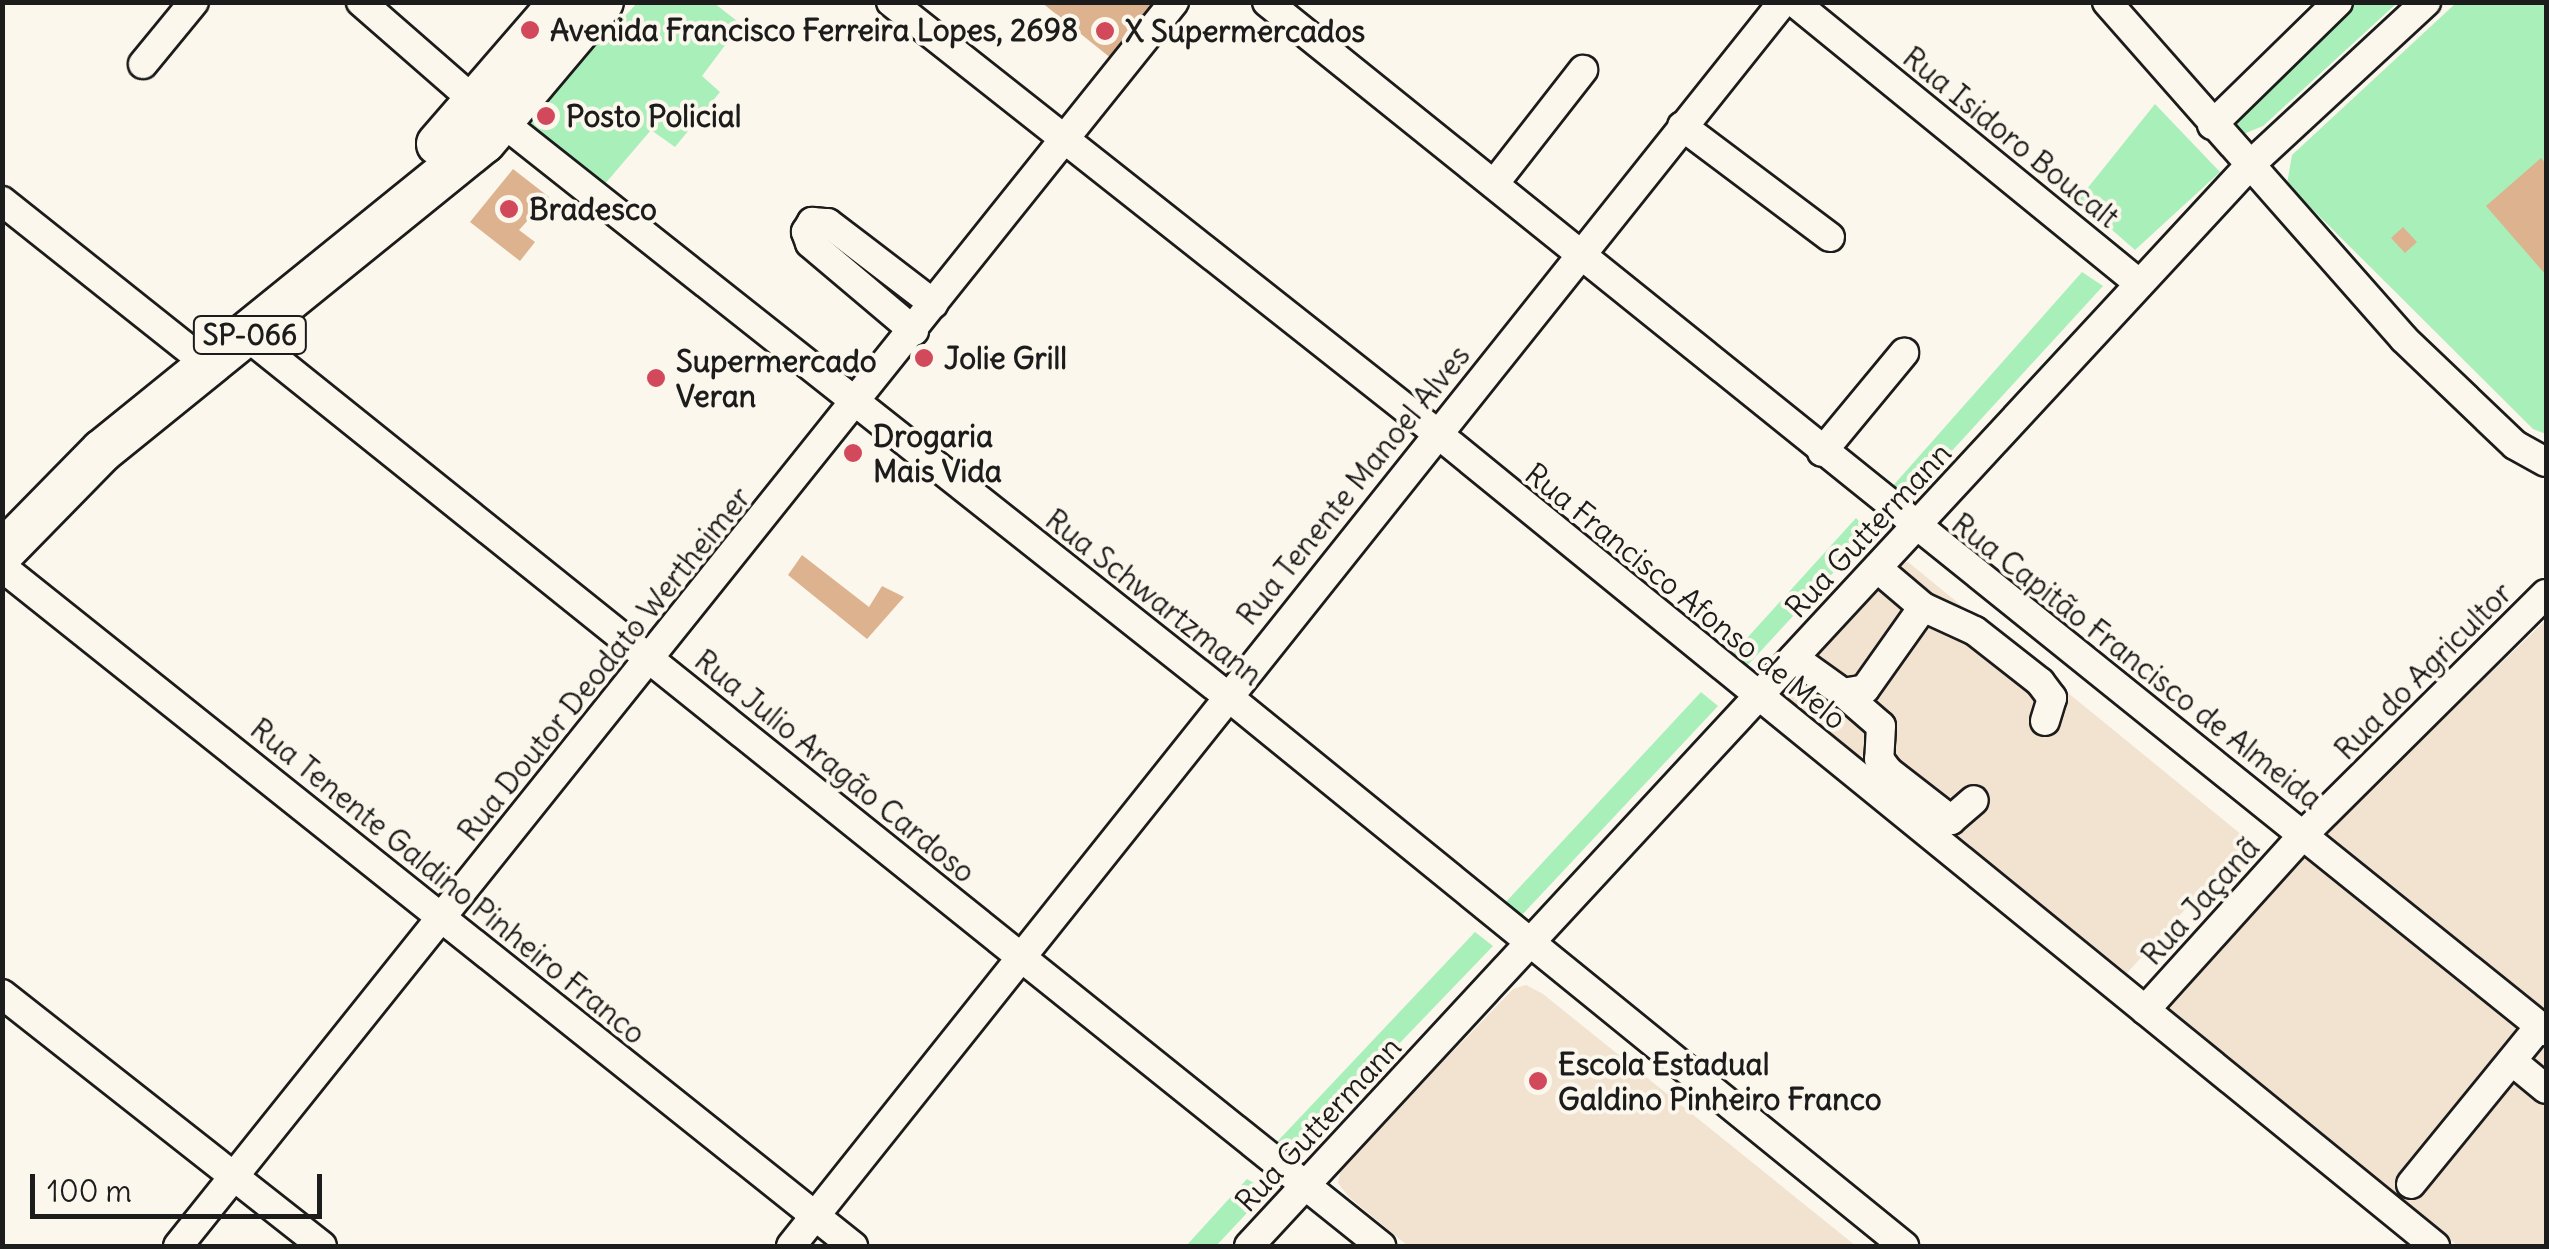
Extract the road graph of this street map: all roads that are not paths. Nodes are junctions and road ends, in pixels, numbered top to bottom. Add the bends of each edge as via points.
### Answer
1 (194, 2) edge
2 (361, 2) edge
3 (561, 2) edge
4 (602, 2) edge
5 (891, 2) edge
6 (1174, 2) edge
7 (1267, 2) edge
8 (1783, 2) edge
9 (1794, 2) edge
10 (2107, 2) edge
11 (2338, 2) edge
12 (2426, 2) edge
13 (143, 64) dead end
14 (1583, 70) dead end
15 (491, 113) junction
16 (2212, 125) junction
17 (1682, 126) junction
18 (1065, 140) junction
19 (2250, 165) junction
20 (1494, 184) junction
21 (2, 200) edge
22 (1830, 237) dead end
23 (1578, 255) junction
24 (2139, 283) junction
25 (934, 304) junction
26 (914, 331) junction
27 (218, 337) junction
28 (1904, 353) dead end
29 (856, 403) junction
30 (1438, 434) junction
31 (1822, 452) junction
32 (2546, 462) edge
33 (2, 512) edge
34 (1916, 527) junction
35 (2, 552) edge
36 (2, 567) edge
37 (1877, 568) junction
38 (2546, 594) edge
39 (1922, 607) junction
40 (650, 658) junction
41 (1794, 658) junction
42 (1843, 693) junction
43 (1226, 696) junction
44 (1757, 697) junction
45 (2045, 720) dead end
46 (1974, 800) dead end
47 (2303, 835) junction
48 (443, 918) junction
49 (1532, 945) junction
50 (1021, 956) junction
51 (2, 994) edge
52 (2144, 1010) junction
53 (2543, 1029) edge
54 (2512, 1061) junction
55 (2546, 1089) edge
56 (234, 1176) junction
57 (2411, 1184) dead end
58 (1304, 1185) junction
59 (816, 1217) junction
60 (178, 1246) edge
61 (322, 1246) edge
62 (791, 1246) edge
63 (853, 1246) edge
64 (1250, 1246) edge
65 (1381, 1246) edge
66 (1904, 1246) edge
67 (2434, 1246) edge

1 - 13 street
2 - 15 street, Rua Schwartzmann
3 - 15 highway, SP-066
4 - 15 highway, SP-066
5 - 18 street, Rua Francisco Afonso de Melo
6 - 18 street, Rua Doutor Deodato Wertheimer
7 - 20 street, Rua Capitão Francisco de Almeida
8 - 17 street, Rua Tenente Manoel Alves
9 - 24 street, Rua Isidoro Boucalt
10 - 16 street
11 - 16 street
12 - 19 street, Rua Guttermann
14 - 20 street
15 - 27 highway, SP-066
15 - 29 street, Rua Schwartzmann
16 - 19 street
17 - 22 street
17 - 23 street, Rua Tenente Manoel Alves
18 - 25 street, Rua Doutor Deodato Wertheimer
18 - 30 street, Rua Francisco Afonso de Melo
19 - 24 street, Rua Guttermann
19 - 32 street via 2404,338 2514,444
20 - 23 street, Rua Capitão Francisco de Almeida
21 - 27 street, Rua Julio Aragão Cardoso
23 - 30 street, Rua Tenente Manoel Alves
23 - 31 street, Rua Capitão Francisco de Almeida
24 - 34 street, Rua Guttermann
25 - 26 street, Rua Doutor Deodato Wertheimer
25 - 26 street via 828,223 812,222 806,232 810,243
26 - 29 street, Rua Doutor Deodato Wertheimer
27 - 33 highway, SP-066 via 68,445
27 - 35 highway, SP-066
27 - 40 street, Rua Julio Aragão Cardoso
28 - 31 street
29 - 40 street, Rua Doutor Deodato Wertheimer
29 - 43 street, Rua Schwartzmann
30 - 43 street, Rua Tenente Manoel Alves
30 - 44 street, Rua Francisco Afonso de Melo
31 - 34 street, Rua Capitão Francisco de Almeida
34 - 37 street, Rua Guttermann
34 - 47 street, Rua Capitão Francisco de Almeida
36 - 48 street, Rua Tenente Galdino Pinheiro Franco
37 - 39 street
37 - 41 street, Rua Guttermann
38 - 47 street, Rua do Agricultor
39 - 42 street via 1865,689
39 - 45 street via 1975,631 2040,682 2052,698
40 - 48 street, Rua Doutor Deodato Wertheimer
40 - 50 street, Rua Julio Aragão Cardoso
41 - 42 street
41 - 44 street, Rua Guttermann
42 - 46 street via 1881,726 1879,759 1888,771 1951,820
43 - 49 street, Rua Schwartzmann
43 - 50 street, Rua Tenente Manoel Alves
44 - 49 street, Rua Guttermann
44 - 52 street, Rua Francisco Afonso de Melo
47 - 52 street, Rua Jaçanã
47 - 53 street, Rua Capitão Francisco de Almeida
48 - 56 street, Rua Doutor Deodato Wertheimer
48 - 59 street, Rua Tenente Galdino Pinheiro Franco
49 - 58 street, Rua Guttermann
49 - 66 street, Rua Schwartzmann
50 - 58 street, Rua Julio Aragão Cardoso
50 - 59 street, Rua Tenente Manoel Alves
51 - 56 street
52 - 67 street, Rua Francisco Afonso de Melo
53 - 54 street
54 - 55 street
54 - 57 street
56 - 60 street, Rua Doutor Deodato Wertheimer
56 - 61 street
58 - 64 street, Rua Guttermann
58 - 65 street, Rua Julio Aragão Cardoso
59 - 62 street, Rua Tenente Manoel Alves
59 - 63 street, Rua Tenente Galdino Pinheiro Franco

